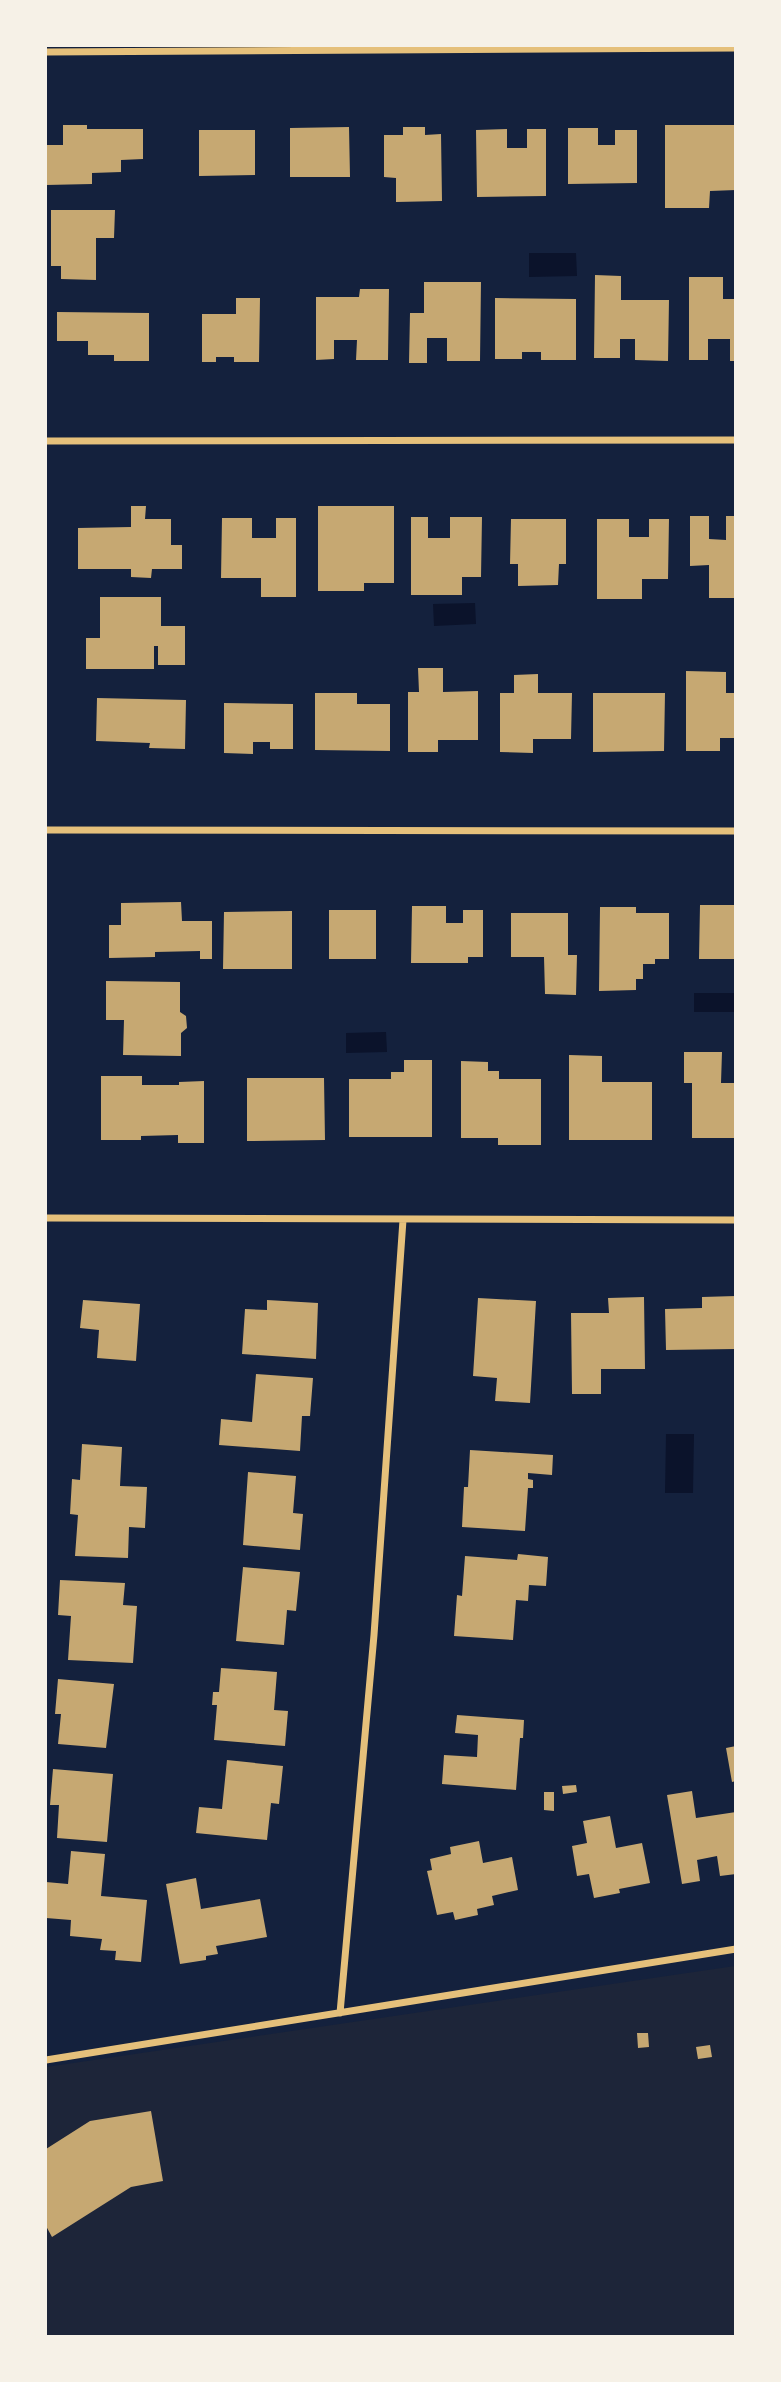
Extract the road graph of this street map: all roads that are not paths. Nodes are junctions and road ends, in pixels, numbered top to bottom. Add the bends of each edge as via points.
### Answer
1 (736, 48) edge
2 (46, 52) edge
3 (736, 440) edge
4 (46, 441) edge
5 (46, 830) edge
6 (736, 831) edge
7 (46, 1218) edge
8 (403, 1220) junction
9 (736, 1220) edge
10 (736, 1950) edge
11 (340, 2013) junction
12 (46, 2060) edge

1 - 2 street
3 - 4 street
5 - 6 street
7 - 8 street
8 - 9 street
8 - 11 street via 374,1635
10 - 11 street
11 - 12 street

